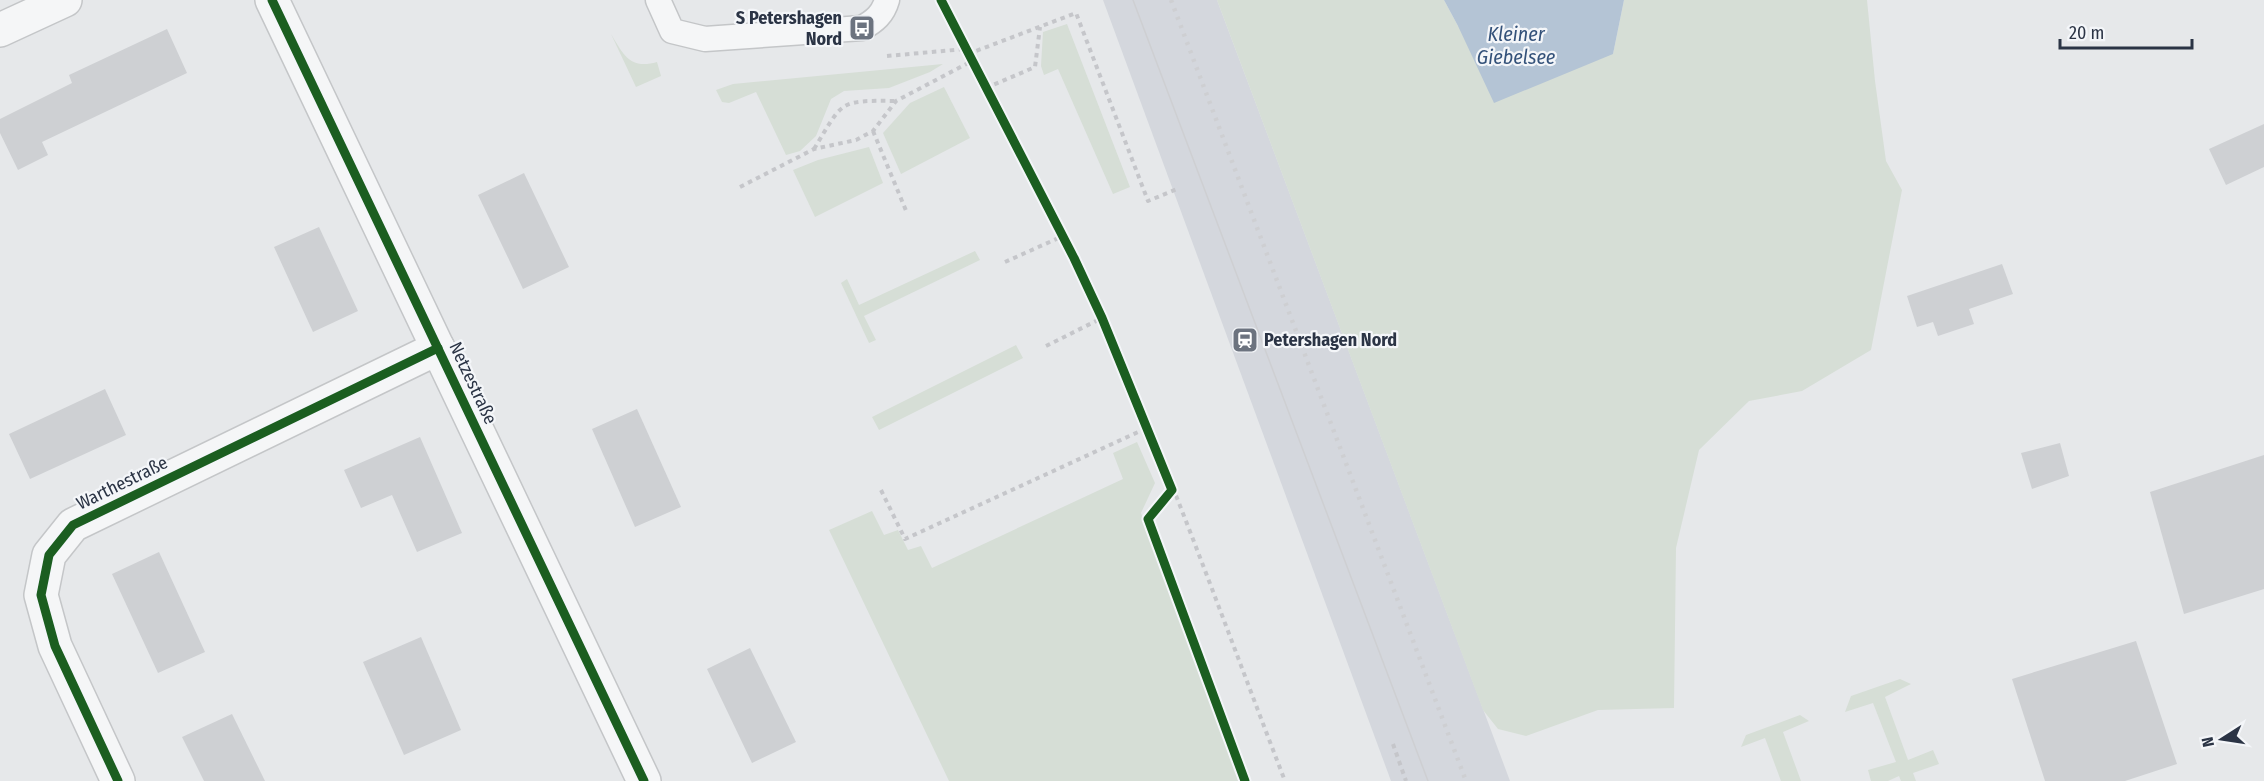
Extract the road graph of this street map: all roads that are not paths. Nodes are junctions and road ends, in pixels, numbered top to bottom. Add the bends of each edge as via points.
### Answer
1 (64, 0) edge
2 (272, 0) edge
3 (658, 0) edge
4 (887, 0) edge
5 (0, 30) edge
6 (438, 348) junction
7 (118, 781) edge
8 (644, 781) edge

1 - 5 street
2 - 6 street, Netzestraße
3 - 4 lane via 672,31 705,39 862,28 873,22
6 - 7 street, Warthestraße via 73,525 49,555 41,596 55,646
6 - 8 street, Netzestraße

